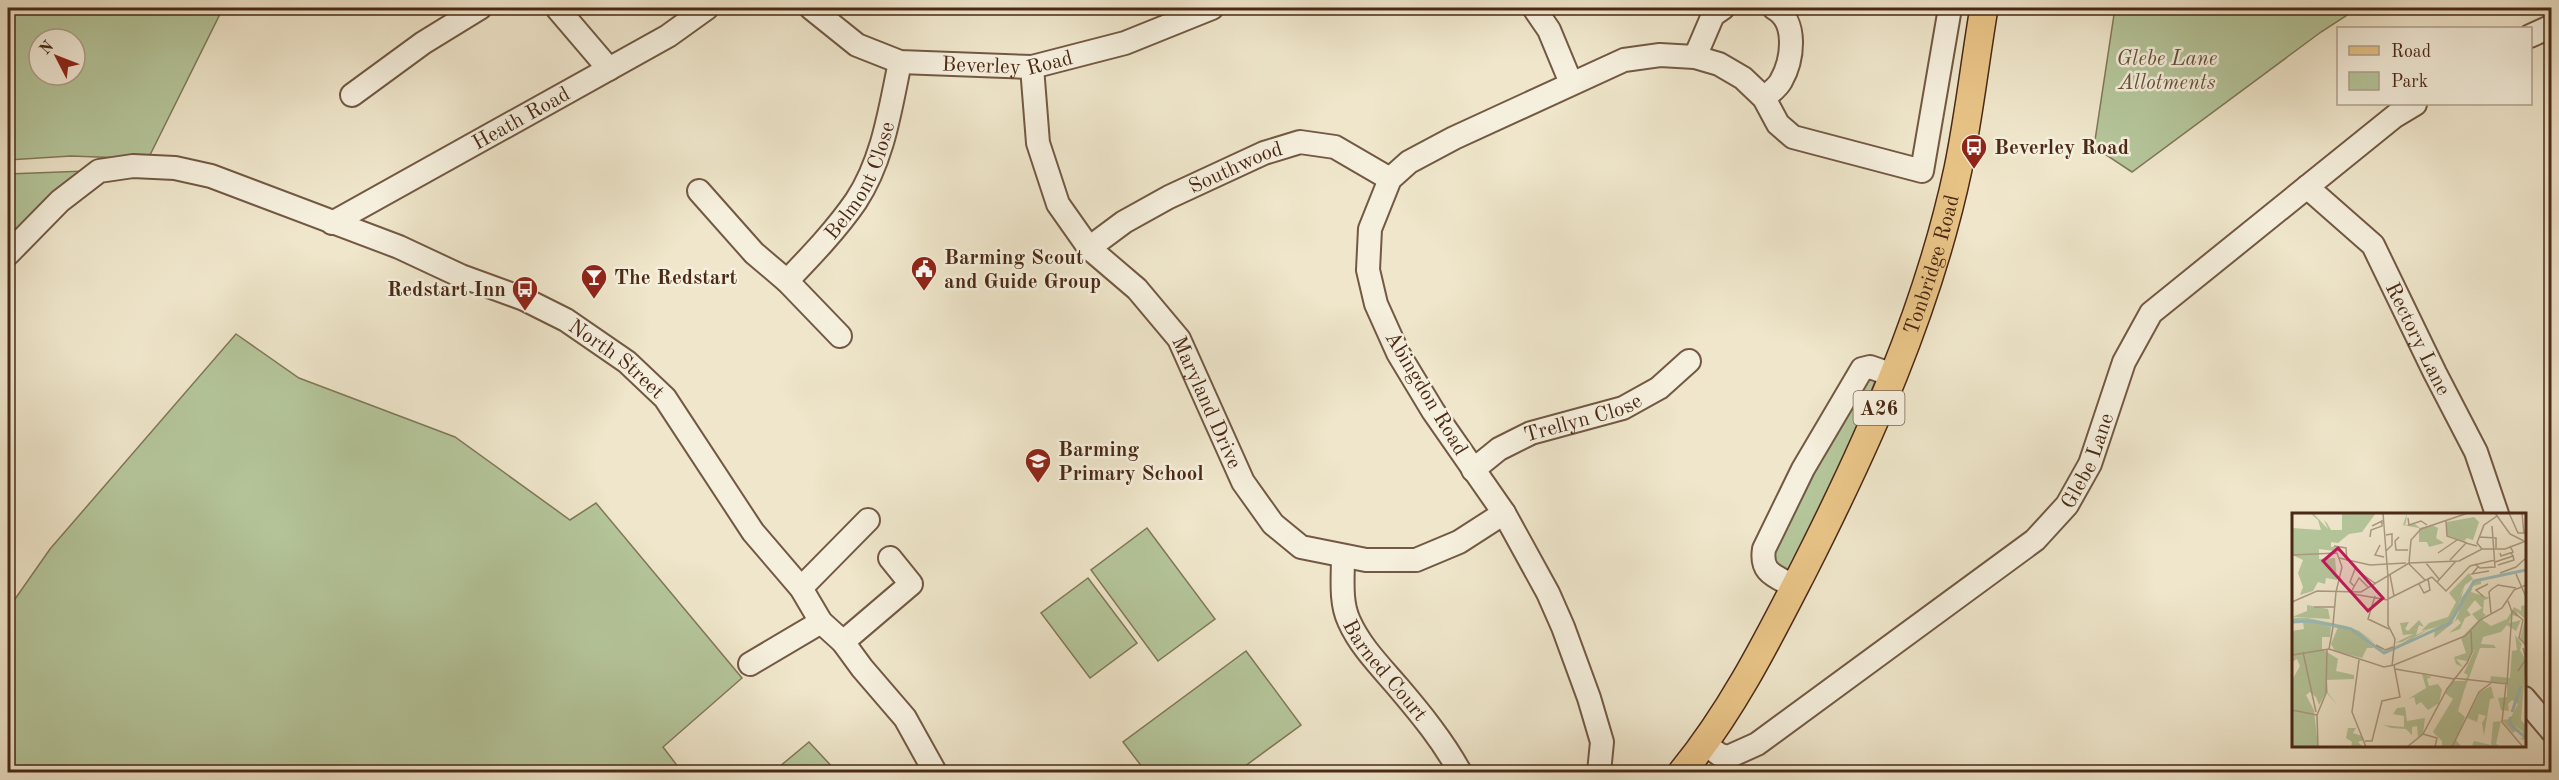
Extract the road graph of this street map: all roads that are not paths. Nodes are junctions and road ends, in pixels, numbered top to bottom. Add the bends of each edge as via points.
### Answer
1 (480, 8) edge
2 (557, 8) edge
3 (707, 8) edge
4 (811, 8) edge
5 (1212, 8) edge
6 (1534, 8) edge
7 (1723, 8) edge
8 (1774, 8) edge
9 (1950, 8) edge
10 (1984, 8) edge
11 (2552, 26) edge
12 (2532, 35) edge
13 (1695, 57) junction
14 (900, 62) junction
15 (1032, 67) junction
16 (609, 69) junction
17 (1571, 83) junction
18 (352, 95) dead end
19 (1764, 98) junction
20 (2413, 105) edge
21 (1390, 179) junction
22 (2307, 187) junction
23 (699, 191) dead end
24 (332, 223) junction
25 (1089, 249) junction
26 (8, 254) edge
27 (787, 281) junction
28 (844, 338) dead end
29 (1689, 361) dead end
30 (1893, 375) junction
31 (1473, 470) junction
32 (1504, 513) junction
33 (2497, 513) edge
34 (868, 520) dead end
35 (1343, 557) junction
36 (890, 558) dead end
37 (1795, 587) junction
38 (801, 588) junction
39 (821, 622) junction
40 (843, 642) junction
41 (750, 664) dead end
42 (2526, 700) edge
43 (2552, 731) edge
44 (1705, 744) junction
45 (935, 772) edge
46 (1460, 772) edge
47 (1599, 772) edge
48 (1682, 772) edge

1 - 18 street via 423,43
2 - 16 street
3 - 16 street, Heath Road via 668,36
4 - 14 street, Beverley Road via 857,45
5 - 15 street, Beverley Road via 1125,44
6 - 17 street via 1549,30
7 - 13 street via 1713,15
8 - 19 street via 1782,12 1790,32 1791,53 1781,82
9 - 19 street, Abingdon Road via 1922,171 1793,137 1778,124
10 - 30 main road, Tonbridge Road / A26 via 1955,179 1928,279
11 - 12 street
13 - 17 street, Abingdon Road via 1660,55 1624,60
13 - 19 street, Abingdon Road via 1719,64 1743,78
14 - 15 street, Beverley Road
14 - 27 street, Belmont Close via 886,133 856,201
15 - 25 street, Maryland Drive via 1038,143 1058,204
16 - 24 street, Heath Road
17 - 21 street, Abingdon Road via 1454,138 1409,162
20 - 22 street, Glebe Lane
21 - 25 street, Southwood via 1335,147 1300,142 1264,153 1169,197 1124,222
21 - 31 street, Abingdon Road via 1370,229 1368,270 1376,304 1398,353
22 - 33 street, Rectory Lane via 2373,245 2476,452
22 - 44 street, Glebe Lane via 2151,313 2124,362 2090,464 2067,505 2035,540 1757,744 1728,757
23 - 27 street via 754,253
24 - 26 street, North Street via 211,176 175,168 133,166 99,171 60,201
24 - 38 street, North Street via 524,299 566,320 627,362 665,398 753,532
25 - 35 street, Maryland Drive via 1137,289 1179,339 1243,482 1273,524 1301,547
27 - 28 street
29 - 31 street, Trellyn Close via 1659,388 1623,408 1531,433 1499,449
30 - 37 main road, Tonbridge Road / A26 via 1849,481
30 - 37 street via 1870,367 1862,369 1803,469 1764,549 1765,568
31 - 32 street, Abingdon Road
32 - 35 street, Maryland Drive via 1459,542 1416,560
32 - 47 street, Abingdon Road via 1548,593 1586,688 1602,742
34 - 38 street
35 - 46 street, Barned Court via 1348,619 1366,650 1421,714
36 - 40 street via 911,584
37 - 44 main road, Tonbridge Road / A26 via 1729,710
38 - 39 street, North Street
39 - 40 street, North Street
39 - 41 street
40 - 45 street, North Street via 905,718
42 - 43 street
44 - 48 main road, Tonbridge Road / A26

